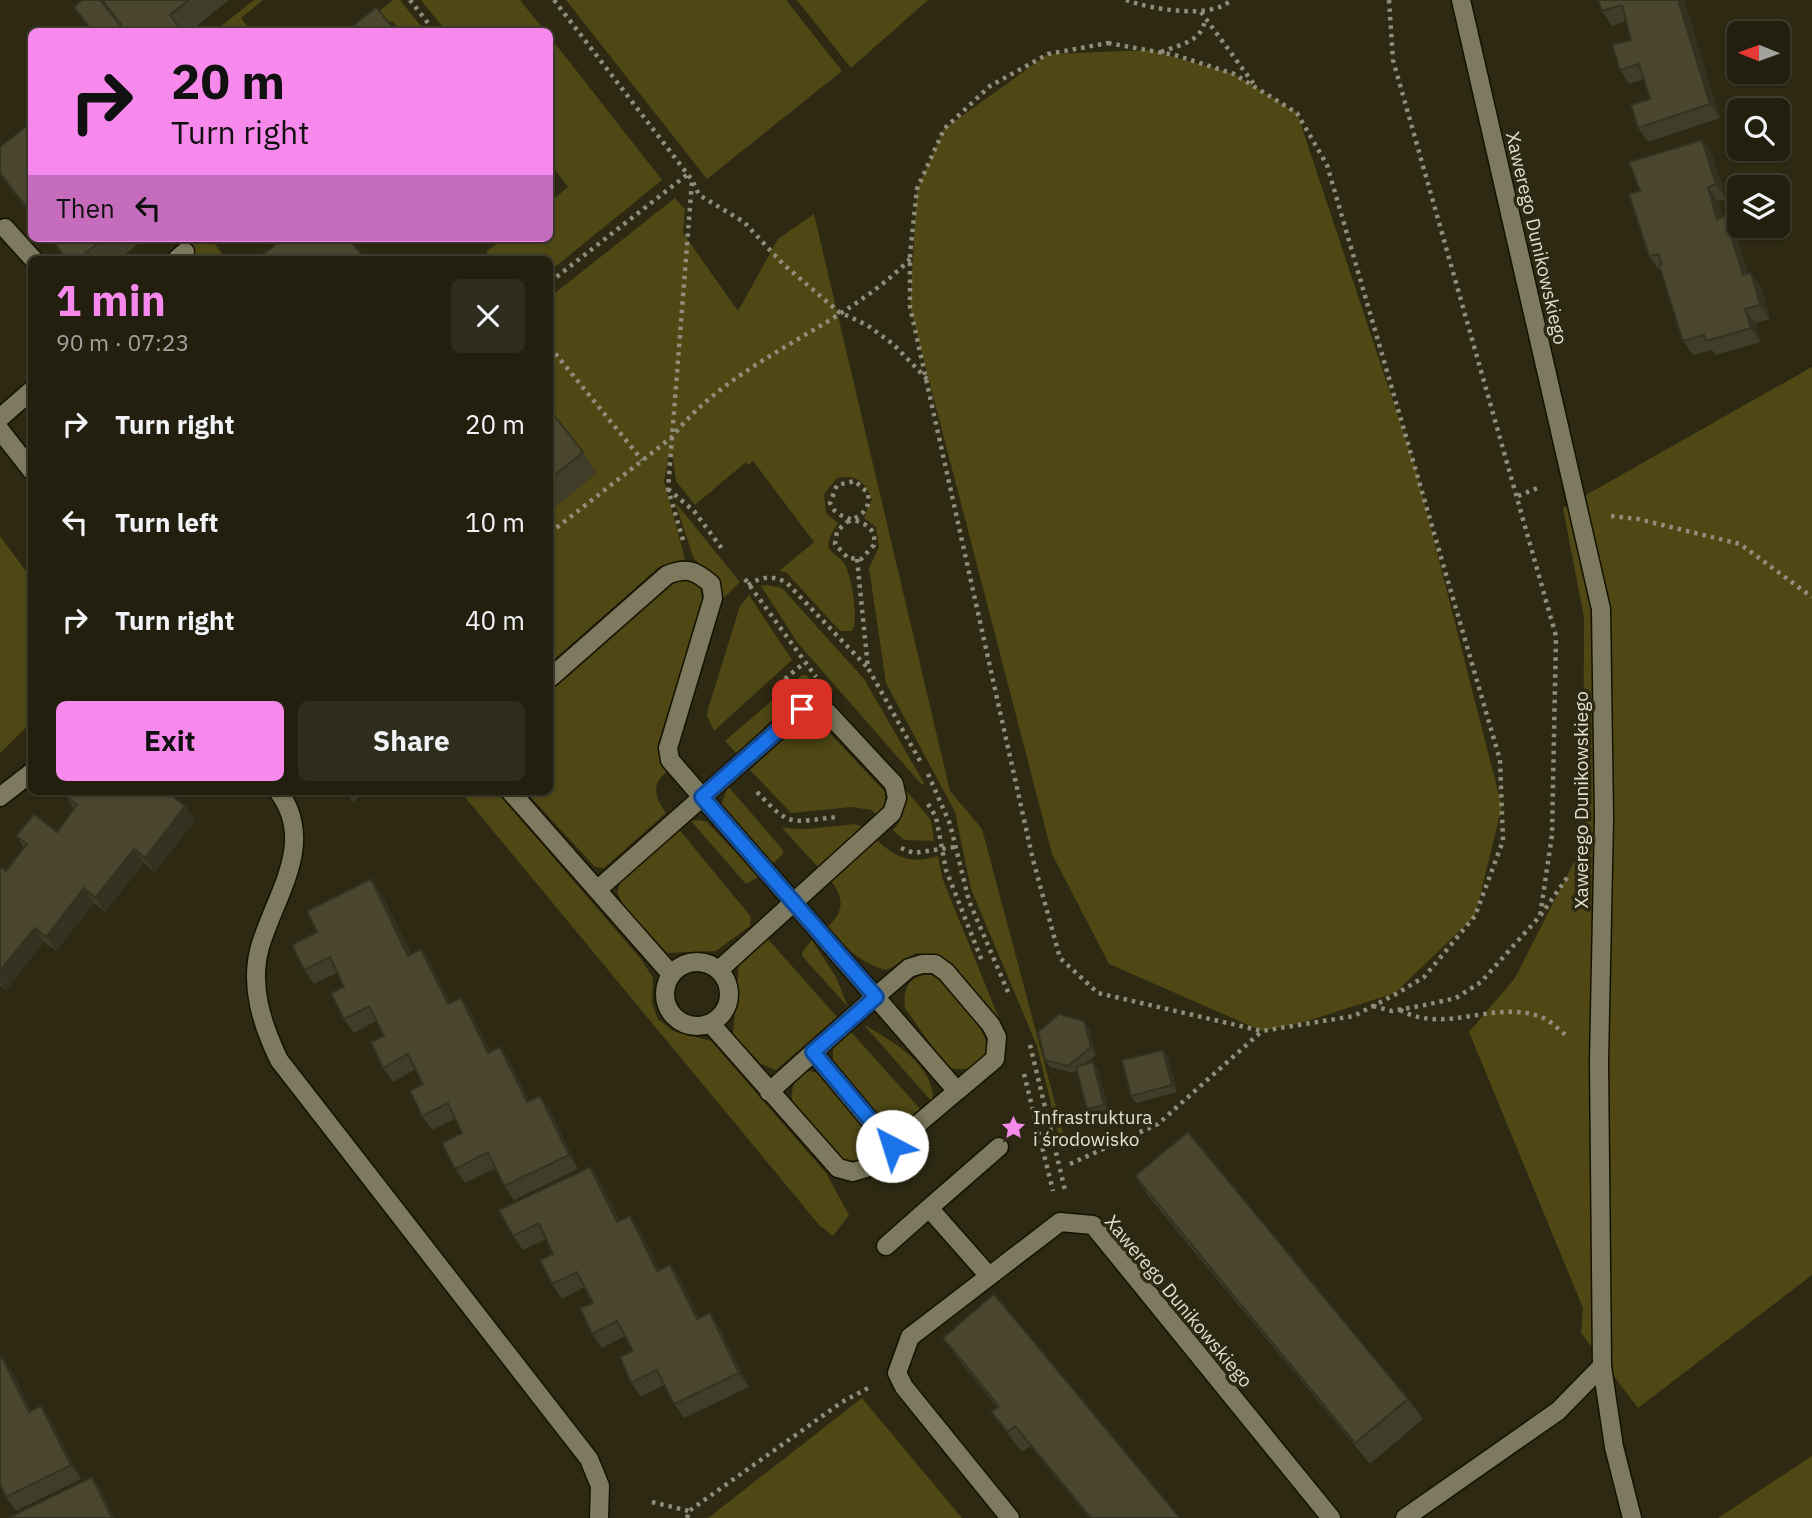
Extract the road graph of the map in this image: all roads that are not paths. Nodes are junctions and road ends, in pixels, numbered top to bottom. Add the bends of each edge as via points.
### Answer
1 (1461, 0) edge
2 (5, 228) dead end
3 (30, 256) edge
4 (28, 394) edge
5 (0, 418) edge
6 (0, 430) edge
7 (28, 466) edge
8 (553, 675) edge
9 (28, 775) edge
10 (281, 795) edge
11 (514, 795) edge
12 (0, 797) edge
13 (702, 797) junction
14 (597, 890) junction
15 (793, 902) junction
16 (719, 970) junction
17 (671, 974) junction
18 (876, 997) junction
19 (710, 1024) junction
20 (813, 1052) junction
21 (957, 1090) junction
22 (769, 1092) junction
23 (892, 1146) junction
24 (999, 1146) dead end
25 (929, 1208) junction
26 (886, 1246) dead end
27 (989, 1276) junction
28 (1602, 1366) junction
29 (599, 1518) edge
30 (1010, 1518) edge
31 (1331, 1518) edge
32 (1405, 1518) edge
33 (1632, 1518) edge

1 - 28 street, Xawerego Dunikowskiego via 1601,609
2 - 3 street
4 - 5 street
6 - 7 street
8 - 13 street via 667,575 682,569 692,571 711,584 713,598 668,748 670,760
9 - 12 street
10 - 29 street via 288,804 295,844 287,882 260,948 256,988 262,1024 279,1060 589,1459 600,1486
11 - 14 street
13 - 14 street
13 - 15 street
13 - 15 street via 802,709 813,708 827,712 894,783 897,798 892,814
14 - 17 street
15 - 16 street
15 - 18 street
16 - 17 street via 699,961
16 - 19 street via 729,999 726,1010
17 - 19 street via 664,994 671,1014 689,1026
18 - 20 street
18 - 21 street
18 - 21 street via 909,968 935,964 946,972 991,1025 998,1049 995,1059
19 - 22 street
20 - 22 street
20 - 23 street
21 - 23 street
22 - 23 street via 838,1168 853,1172 866,1168
24 - 25 street
25 - 26 street
25 - 27 street
27 - 30 street, Xawerego Dunikowskiego via 910,1338 897,1373
27 - 31 street, Xawerego Dunikowskiego via 1060,1222 1093,1225
28 - 32 street via 1558,1411
28 - 33 street, Xawerego Dunikowskiego via 1614,1447

